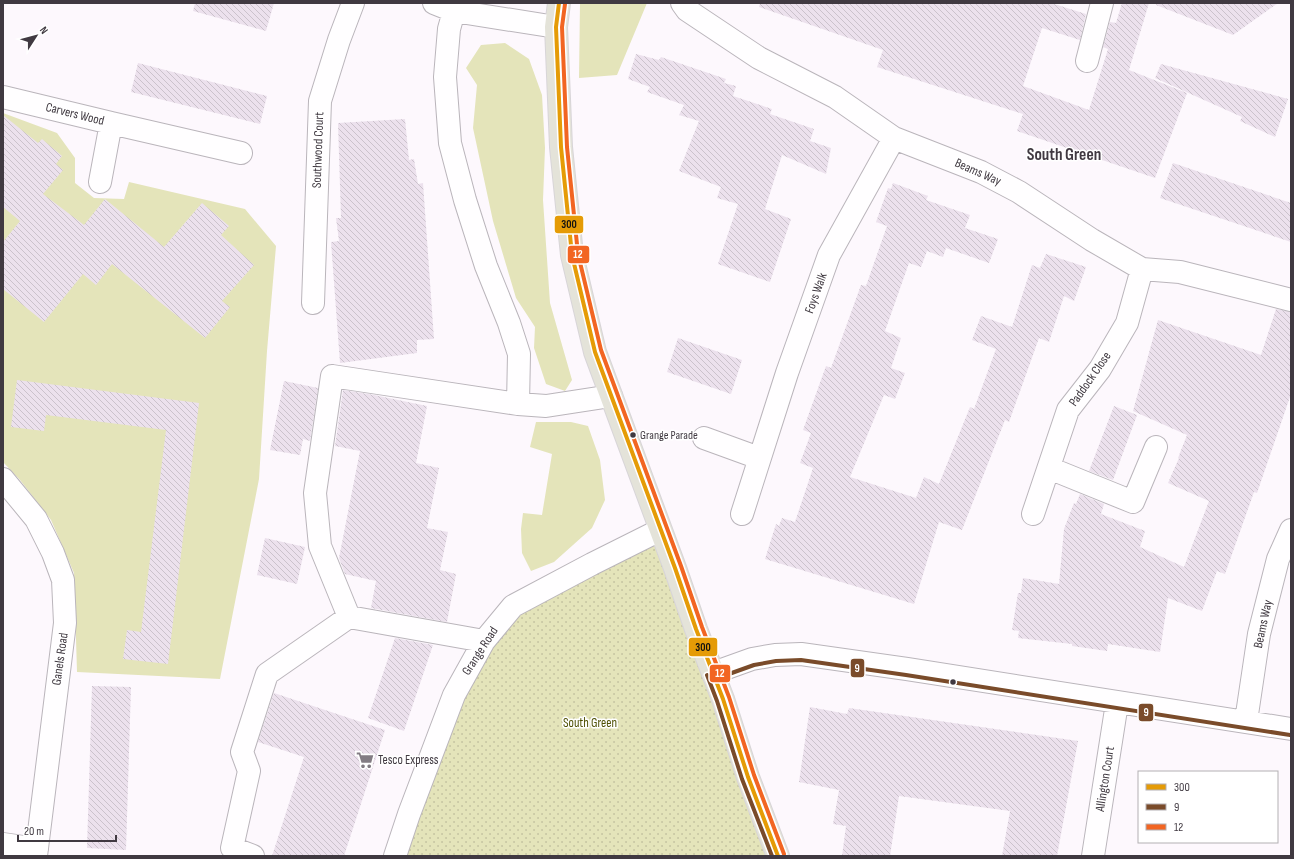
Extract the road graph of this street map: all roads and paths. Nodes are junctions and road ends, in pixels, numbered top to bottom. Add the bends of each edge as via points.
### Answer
1 (353, 3) edge
2 (434, 3) edge
3 (559, 3) edge
4 (682, 3) edge
5 (1102, 3) edge
6 (454, 11) junction
7 (556, 27) junction
8 (1087, 61) dead end
9 (3, 97) edge
10 (111, 123) junction
11 (894, 138) junction
12 (241, 153) dead end
13 (100, 182) dead end
14 (1142, 269) junction
15 (1291, 300) edge
16 (313, 303) dead end
17 (611, 396) junction
18 (518, 404) junction
19 (704, 438) dead end
20 (1156, 447) dead end
21 (760, 458) junction
22 (1049, 468) junction
23 (3, 478) edge
24 (742, 514) dead end
25 (1034, 514) dead end
26 (660, 530) junction
27 (1291, 530) edge
28 (349, 617) junction
29 (484, 641) junction
30 (713, 673) junction
31 (1117, 703) junction
32 (1246, 721) junction
33 (1291, 729) edge
34 (3, 844) edge
35 (37, 853) edge
36 (253, 856) edge
37 (395, 856) edge
38 (778, 856) edge
39 (1093, 856) edge

1 - 16 street, Southwood Court via 320,101
2 - 6 street
3 - 7 main road
4 - 11 street, Beams Way via 687,10 759,58 835,97
5 - 8 street
6 - 7 street
6 - 18 street via 449,29 445,77 450,143 486,266 519,354
7 - 17 main road via 561,146 572,255 595,352
9 - 10 street, Carvers Wood
10 - 12 street
10 - 13 street, Carvers Wood
11 - 14 street, Beams Way via 981,172 1019,192
11 - 21 street, Foys Walk via 829,255
14 - 15 street, Beams Way via 1180,272
14 - 22 street, Paddock Close via 1127,323 1100,369 1068,410
17 - 18 street via 546,406
17 - 26 main road
18 - 28 street via 332,376 315,494 320,546
19 - 21 street
20 - 22 street via 1133,502
21 - 24 street, Foys Walk
22 - 25 street, Paddock Close
23 - 35 street, Ganels Road via 36,519 54,553 63,580 65,622
26 - 29 street, Grange Road via 513,606
26 - 30 main road
27 - 32 street, Beams Way via 1278,559 1259,634
28 - 29 street
28 - 36 street via 267,674 242,752 249,771 232,848
29 - 37 street, Grange Road via 454,694
30 - 31 street via 752,659 800,654
30 - 38 main road
31 - 32 street
31 - 39 street, Allington Court
32 - 33 street
34 - 35 street

